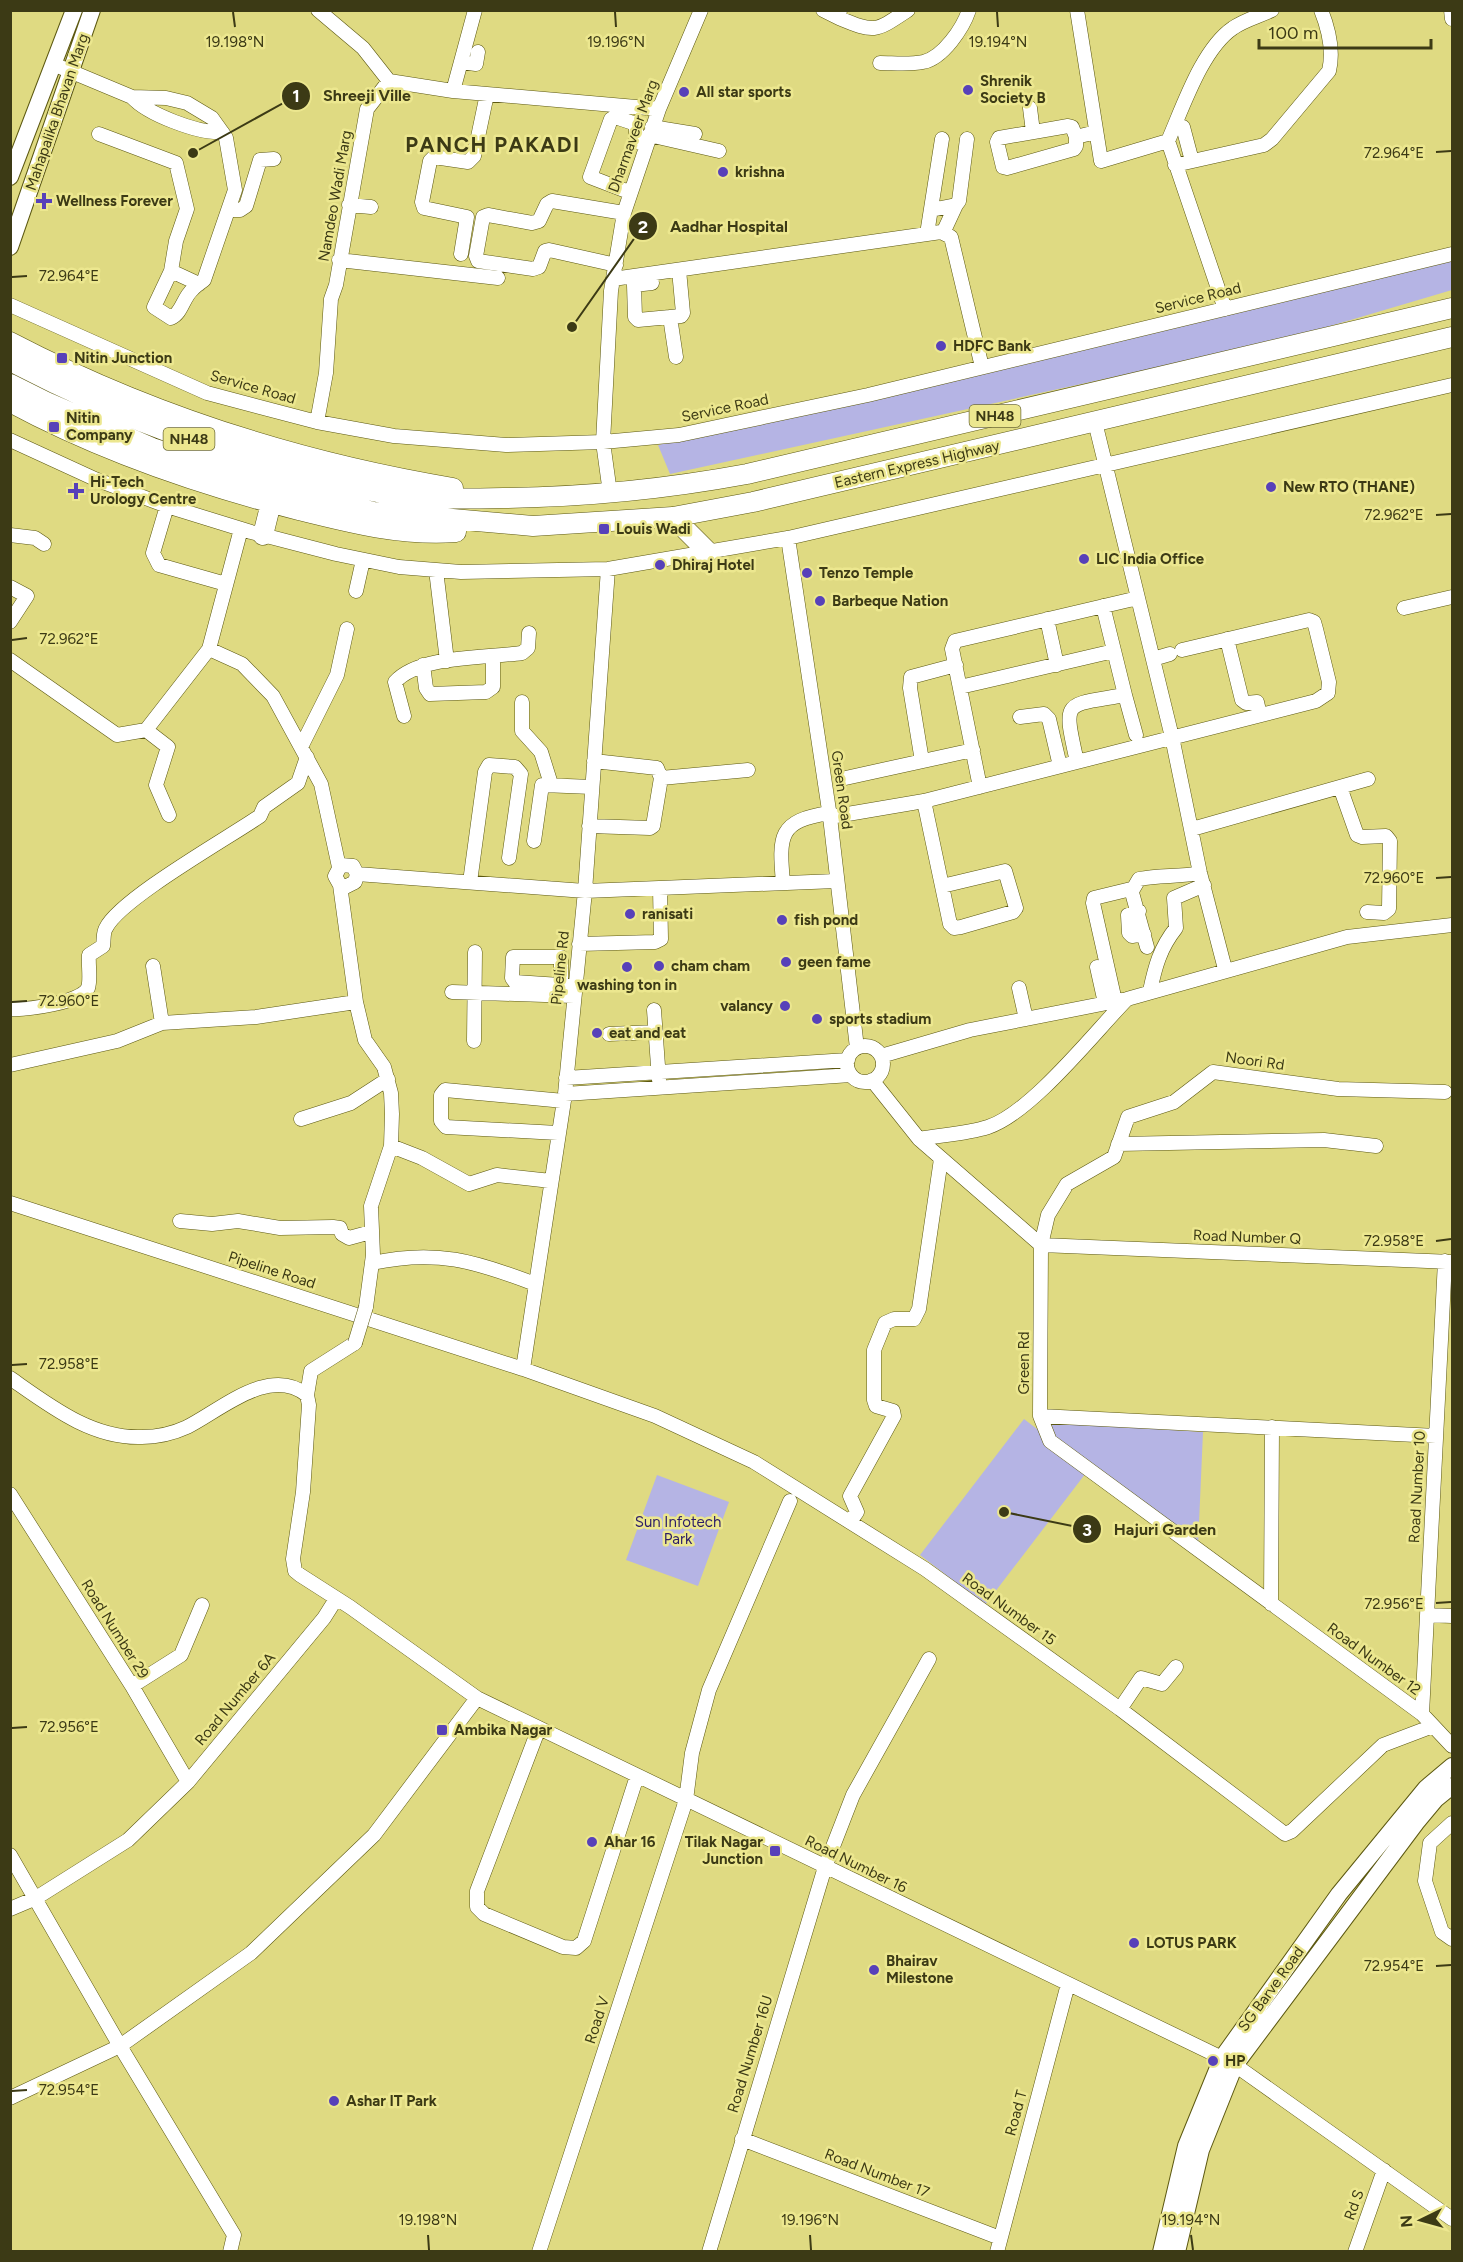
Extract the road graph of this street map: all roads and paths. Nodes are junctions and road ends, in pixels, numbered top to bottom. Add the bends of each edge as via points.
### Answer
1 (92, 10) edge
2 (318, 10) edge
3 (475, 10) edge
4 (701, 10) edge
5 (823, 10) edge
6 (908, 10) edge
7 (969, 10) edge
8 (1077, 10) edge
9 (1272, 10) edge
10 (1321, 10) edge
11 (1450, 10) edge
12 (839, 14) edge
13 (71, 17) edge
14 (1452, 19) edge
15 (86, 28) junction
16 (461, 62) junction
17 (880, 63) dead end
18 (53, 64) junction
19 (476, 64) dead end
20 (70, 72) junction
21 (389, 81) junction
22 (453, 91) junction
23 (487, 94) junction
24 (132, 97) junction
25 (1030, 108) dead end
26 (658, 109) junction
27 (1183, 128) dead end
28 (222, 132) junction
29 (1033, 132) junction
30 (1096, 132) junction
31 (99, 134) dead end
32 (694, 134) dead end
33 (649, 136) junction
34 (1076, 137) junction
35 (942, 139) dead end
36 (967, 139) dead end
37 (1168, 141) junction
38 (720, 151) dead end
39 (274, 159) dead end
40 (1192, 161) junction
41 (1176, 165) junction
42 (12, 169) edge
43 (35, 175) junction
44 (629, 192) junction
45 (349, 205) junction
46 (956, 205) junction
47 (371, 207) dead end
48 (229, 210) junction
49 (931, 210) junction
50 (624, 213) junction
51 (943, 233) junction
52 (927, 234) junction
53 (10, 247) edge
54 (461, 254) dead end
55 (1452, 254) edge
56 (339, 260) junction
57 (171, 271) junction
58 (614, 272) junction
59 (679, 275) junction
60 (498, 278) dead end
61 (199, 284) junction
62 (10, 305) edge
63 (1452, 308) edge
64 (1225, 309) junction
65 (670, 317) junction
66 (1452, 337) edge
67 (10, 342) edge
68 (676, 357) dead end
69 (10, 361) edge
70 (982, 367) junction
71 (10, 384) edge
72 (1452, 385) edge
73 (10, 402) edge
74 (1095, 422) junction
75 (317, 423) junction
76 (10, 440) edge
77 (603, 442) junction
78 (1106, 465) junction
79 (610, 493) junction
80 (533, 498) junction
81 (270, 503) junction
82 (167, 506) junction
83 (673, 517) junction
84 (533, 526) junction
85 (240, 529) junction
86 (10, 534) edge
87 (263, 535) junction
88 (788, 538) junction
89 (44, 544) dead end
90 (708, 552) junction
91 (363, 560) junction
92 (609, 569) junction
93 (436, 570) junction
94 (226, 584) junction
95 (10, 587) edge
96 (356, 591) dead end
97 (1452, 597) edge
98 (1138, 598) junction
99 (1103, 606) junction
100 (1404, 608) dead end
101 (1047, 619) junction
102 (10, 622) edge
103 (347, 629) dead end
104 (529, 633) dead end
105 (1227, 639) junction
106 (209, 649) junction
107 (1114, 651) junction
108 (493, 657) junction
109 (1153, 659) junction
110 (447, 662) junction
111 (423, 665) junction
112 (956, 665) junction
113 (1057, 665) junction
114 (12, 666) edge
115 (960, 687) junction
116 (1125, 695) junction
117 (522, 702) dead end
118 (1260, 715) junction
119 (404, 716) dead end
120 (1020, 717) dead end
121 (146, 730) junction
122 (1136, 735) dead end
123 (1172, 737) junction
124 (973, 750) junction
125 (304, 752) junction
126 (594, 761) junction
127 (922, 761) junction
128 (1077, 762) junction
129 (1060, 766) junction
130 (748, 770) dead end
131 (661, 778) junction
132 (840, 779) dead end
133 (1368, 779) dead end
134 (551, 783) junction
135 (592, 787) junction
136 (980, 787) junction
137 (1340, 787) junction
138 (924, 801) junction
139 (169, 815) dead end
140 (830, 815) junction
141 (589, 826) junction
142 (1192, 829) junction
143 (534, 841) dead end
144 (508, 858) dead end
145 (339, 867) junction
146 (357, 874) junction
147 (1202, 879) junction
148 (836, 881) junction
149 (470, 882) junction
150 (783, 883) junction
151 (340, 885) junction
152 (942, 886) junction
153 (660, 888) junction
154 (585, 891) junction
155 (1132, 891) junction
156 (1367, 912) dead end
157 (1452, 925) edge
158 (1146, 940) dead end
159 (579, 944) junction
160 (475, 952) dead end
161 (153, 966) dead end
162 (1097, 967) dead end
163 (1225, 969) junction
164 (561, 985) dead end
165 (1019, 988) dead end
166 (575, 991) junction
167 (1150, 991) junction
168 (452, 992) dead end
169 (474, 993) junction
170 (1116, 1001) junction
171 (356, 1002) junction
172 (10, 1009) edge
173 (654, 1010) dead end
174 (1026, 1018) junction
175 (162, 1023) junction
176 (656, 1032) junction
177 (609, 1034) dead end
178 (474, 1041) dead end
179 (857, 1048) junction
180 (881, 1056) junction
181 (848, 1060) junction
182 (10, 1065) edge
183 (658, 1072) junction
184 (851, 1075) junction
185 (566, 1078) junction
186 (387, 1079) junction
187 (872, 1080) junction
188 (659, 1088) junction
189 (1445, 1092) dead end
190 (564, 1097) junction
191 (301, 1119) dead end
192 (558, 1133) junction
193 (919, 1139) junction
194 (1118, 1144) junction
195 (391, 1146) junction
196 (1376, 1146) dead end
197 (941, 1159) junction
198 (550, 1181) junction
199 (10, 1203) edge
200 (180, 1221) dead end
201 (371, 1232) junction
202 (1041, 1245) junction
203 (1449, 1262) edge
204 (372, 1263) junction
205 (482, 1266) junction
206 (460, 1275) dead end
207 (535, 1284) junction
208 (523, 1369) junction
209 (10, 1378) edge
210 (308, 1395) junction
211 (1040, 1416) junction
212 (1272, 1427) junction
213 (1436, 1436) junction
214 (10, 1494) edge
215 (790, 1501) dead end
216 (850, 1522) junction
217 (336, 1599) junction
218 (1271, 1604) junction
219 (202, 1605) dead end
220 (1427, 1615) junction
221 (1452, 1616) edge
222 (929, 1659) dead end
223 (1176, 1667) dead end
224 (132, 1686) junction
225 (477, 1698) junction
226 (1120, 1709) junction
227 (1422, 1714) junction
228 (1432, 1726) junction
229 (539, 1728) junction
230 (1452, 1746) edge
231 (1452, 1766) edge
232 (637, 1776) junction
233 (188, 1782) junction
234 (1452, 1786) edge
235 (686, 1800) junction
236 (1452, 1822) edge
237 (1416, 1823) junction
238 (1430, 1843) junction
239 (10, 1855) edge
240 (825, 1867) junction
241 (36, 1898) junction
242 (10, 1909) edge
243 (1452, 1939) edge
244 (1068, 1984) junction
245 (120, 2046) junction
246 (1229, 2061) junction
247 (10, 2098) edge
248 (742, 2139) junction
249 (1384, 2170) junction
250 (1452, 2219) edge
251 (999, 2245) edge
252 (230, 2252) edge
253 (539, 2252) edge
254 (709, 2252) edge
255 (1161, 2252) edge
256 (1177, 2252) edge
257 (1355, 2252) edge

1 - 15 main road, Mahapalika Bhavan Marg
2 - 21 street via 363,48
3 - 16 street
4 - 26 street, Dharmaveer Marg
5 - 12 street
6 - 12 street via 868,30
7 - 17 street via 964,23 932,59
8 - 30 street
9 - 37 street via 1233,28 1215,48 1199,73
10 - 40 street via 1332,59 1329,71 1317,87 1264,145
11 - 14 street
13 - 15 main road
13 - 18 main road, Mahapalika Bhavan Marg
15 - 20 main road, Mahapalika Bhavan Marg
16 - 19 street
16 - 22 street
18 - 20 street
18 - 42 main road, Mahapalika Bhavan Marg
20 - 24 street
20 - 43 main road, Mahapalika Bhavan Marg
21 - 22 street
21 - 45 street, Namdeo Wadi Marg via 367,109
22 - 23 street
23 - 26 street
23 - 54 street via 474,156 468,162 434,157 422,202 424,208 467,218
24 - 28 street via 148,110 205,132
24 - 28 street via 187,103 212,118
25 - 29 street
26 - 33 street, Dharmaveer Marg
27 - 40 street
28 - 48 street via 235,190
29 - 34 street via 1068,126
29 - 34 street via 999,138 1003,167 1074,149
30 - 34 street
30 - 37 street via 1101,161
31 - 57 street via 176,163 187,209
32 - 33 street
33 - 38 street
33 - 44 street, Dharmaveer Marg
33 - 44 street via 636,141 636,124 611,118 590,177
35 - 49 street
36 - 46 street
37 - 41 street
39 - 48 street via 260,160 246,206
40 - 41 street
41 - 64 street
42 - 43 street
43 - 53 main road, Mahapalika Bhavan Marg
44 - 50 street, Dharmaveer Marg
45 - 47 street
45 - 56 street, Namdeo Wadi Marg
46 - 49 street
46 - 51 street
48 - 61 street
49 - 52 street
50 - 58 street, Dharmaveer Marg
50 - 58 street via 552,201 539,221 532,223 488,215 483,217 476,256 478,261 533,269 539,267 549,250
51 - 52 street
51 - 70 street via 951,237
52 - 59 street
55 - 64 street, Service Road
56 - 60 street
56 - 75 street, Namdeo Wadi Marg
57 - 61 street
57 - 61 street via 153,307 155,311 171,318 176,316
58 - 59 street
58 - 77 street, Dharmaveer Marg
59 - 65 street via 683,313
59 - 65 street via 634,285 633,289 638,320
62 - 75 street, Service Road via 207,393
63 - 79 highway, Eastern Express Highway / NH48 via 747,474 669,489
64 - 70 street, Service Road
65 - 68 street
66 - 74 highway, Eastern Express Highway / NH48
67 - 80 highway via 163,413 265,446 381,476
69 - 80 highway, Eastern Express Highway / NH48 via 158,429 261,463 377,492 447,499
70 - 77 street, Service Road via 679,435
71 - 84 highway, Eastern Express Highway / NH48 via 152,448 256,482 374,512
72 - 78 street
73 - 81 highway via 146,464
74 - 78 street
74 - 83 highway, Eastern Express Highway / NH48
75 - 77 street, Service Road via 394,436 494,444
76 - 82 street via 95,479
77 - 79 street, Dharmaveer Marg
78 - 88 street
78 - 98 street
79 - 80 highway, Eastern Express Highway / NH48
81 - 84 highway via 370,528 447,532
81 - 87 highway
82 - 85 street
82 - 94 street via 153,553 155,561
83 - 84 highway, Eastern Express Highway / NH48
83 - 90 highway
85 - 87 street
85 - 94 street
86 - 89 street via 35,538
87 - 91 street
88 - 90 street
88 - 140 street, Green Road
90 - 92 street
91 - 93 street
91 - 96 street
92 - 93 street
92 - 126 street, Pipeline Rd
93 - 110 street
94 - 106 street
95 - 102 street via 27,596
97 - 100 street
98 - 99 street
98 - 109 street
99 - 101 street
99 - 107 street
101 - 112 street via 957,639 952,649
101 - 113 street
103 - 125 street via 337,675
104 - 108 street via 527,652
105 - 109 street
105 - 118 street via 1242,700 1257,702
105 - 118 street via 1314,622 1329,682 1328,693 1316,701
106 - 121 street
106 - 125 street via 242,664 273,696
107 - 113 street
107 - 116 street
108 - 110 street
108 - 111 street via 493,687 486,692 430,694
109 - 123 street
110 - 111 street
111 - 119 street via 403,673 395,682
112 - 115 street
112 - 127 street via 911,676
113 - 115 street
114 - 121 street via 117,735
115 - 124 street
116 - 122 street
116 - 128 street via 1077,704 1070,709 1068,718
117 - 134 street via 522,731 541,752
118 - 123 street
120 - 129 street via 1044,714
121 - 139 street via 168,747 156,785
123 - 128 street
123 - 142 street
124 - 127 street
124 - 136 street
125 - 145 street via 321,784
125 - 172 street via 298,783 264,807 260,816 143,892 114,918 105,928 104,946 88,955 88,987 82,996
126 - 131 street via 657,768
126 - 135 street, Pipeline Rd
127 - 132 street
128 - 129 street
129 - 136 street
130 - 131 street
131 - 141 street via 653,826
133 - 137 street
134 - 135 street
134 - 143 street via 539,789
135 - 141 street, Pipeline Rd
136 - 138 street
137 - 142 street
137 - 156 street via 1356,835 1386,836 1390,840 1389,909 1384,913
138 - 140 street
138 - 152 street
140 - 148 street, Green Road
140 - 150 street via 797,819 784,835
141 - 154 street, Pipeline Rd
142 - 147 street
144 - 149 street via 521,774 515,767 494,764 485,772
145 - 146 street via 347,864
145 - 151 street via 335,876
146 - 149 street
146 - 151 street via 351,886
147 - 155 street via 1177,882 1162,875 1139,879
147 - 163 street
147 - 167 street via 1174,898 1176,928 1156,961
148 - 150 street
148 - 179 street, Green Road
149 - 154 street
150 - 153 street
151 - 171 street
152 - 152 street via 954,928 1016,908 1005,871
153 - 154 street
153 - 159 street via 661,939
154 - 159 street, Pipeline Rd
155 - 158 street
155 - 170 street via 1094,898 1092,903
157 - 163 street via 1347,937
159 - 166 street, Pipeline Rd
160 - 169 street
161 - 175 street
162 - 170 street
163 - 167 street
164 - 166 street
165 - 174 street
166 - 169 street
166 - 185 street, Pipeline Rd
167 - 170 street
168 - 169 street
169 - 178 street
170 - 174 street
170 - 193 street via 1045,1085 1010,1116 988,1127
171 - 175 street via 256,1017
171 - 186 street via 365,1040 384,1067
173 - 176 street
174 - 180 street
175 - 182 street via 117,1041
176 - 177 street
176 - 183 street
179 - 180 street via 873,1047
179 - 181 street
180 - 187 street via 883,1067
181 - 183 street
181 - 184 street
183 - 185 street
183 - 188 street
184 - 187 street via 861,1081
184 - 188 street
185 - 190 street, Pipeline Rd
186 - 191 street via 351,1103
186 - 195 street
187 - 193 street
188 - 190 street
189 - 194 street, Noori Rd via 1338,1089 1213,1072 1174,1102 1128,1117
190 - 192 street, Pipeline Rd
190 - 192 street via 445,1090 441,1095 441,1121 446,1127
192 - 198 street, Pipeline Rd
193 - 197 street
194 - 196 street via 1324,1140
194 - 202 street, Noori Rd via 1114,1157 1068,1184 1048,1215
195 - 198 street via 469,1184 497,1175
195 - 201 street via 371,1206
197 - 202 street
197 - 216 street via 919,1309 914,1319 885,1323 874,1350 874,1400 876,1406 893,1411 894,1416 850,1496 857,1512
198 - 207 street, Pipeline Rd
199 - 208 street, Pipeline Road
200 - 201 street via 238,1221 280,1228 333,1227 340,1228 349,1238
201 - 204 street
202 - 203 street, Road Number Q
202 - 211 street, Green Rd
203 - 213 street, Road Number 10
204 - 205 street via 428,1255
204 - 210 street, bridge via 366,1307 355,1343 311,1371
205 - 206 street via 462,1266
205 - 207 street
207 - 208 street, Pipeline Rd
208 - 216 street, Road Number 15 via 655,1416 754,1462
209 - 210 street via 55,1410 89,1427 142,1437 187,1427 240,1395 269,1386 296,1385
210 - 217 street via 308,1433 294,1566 300,1575
211 - 212 street
211 - 218 street, Green Rd via 1050,1441
212 - 213 street
212 - 218 street
213 - 220 street, Road Number 10
214 - 224 street, Road Number 29
215 - 235 street, Road V via 709,1690 692,1753
216 - 226 street, Road Number 15 via 925,1569
217 - 225 street
217 - 233 street, Road Number 6A
218 - 227 street, Road Number 12
219 - 224 street via 181,1655
220 - 221 street
220 - 227 street, Road Number 10
222 - 240 street, Road Number 16U via 854,1795
223 - 226 street via 1162,1684 1141,1678
224 - 233 street, Road Number 29
225 - 229 street, Road Number 16
225 - 245 street via 374,1835 251,1953
226 - 228 street, Road Number 15 via 1285,1834 1383,1745
227 - 228 street, Road Number 12
228 - 230 street, Road Number 12
229 - 232 street, Road Number 16
229 - 232 street via 477,1892 477,1907 484,1914 563,1947 576,1948 584,1941
231 - 246 main road, SG Barve Road via 1426,1788 1339,1894
232 - 235 street, Road Number 16
233 - 241 street, Road Number 6A via 128,1840
234 - 237 main road, SG Barve Road
235 - 240 street, Road Number 16
235 - 253 street, Road V
236 - 238 street
237 - 238 street
237 - 246 main road, SG Barve Road
238 - 243 street via 1425,1881 1442,1932
239 - 241 street
240 - 244 street, Road Number 16
240 - 248 street, Road Number 16U
241 - 242 street, Road Number 6A
241 - 245 street
244 - 246 street, Road Number 16
244 - 251 street, Road T
245 - 247 street
245 - 252 street via 234,2235
246 - 249 street, Road Number 16
246 - 255 main road, SG Barve Road via 1186,2146
246 - 256 main road, SG Barve Road via 1201,2150
248 - 251 street, Road Number 17
248 - 254 street, Road Number 16U
249 - 250 street, Road Number 16
249 - 257 street, Rd S

